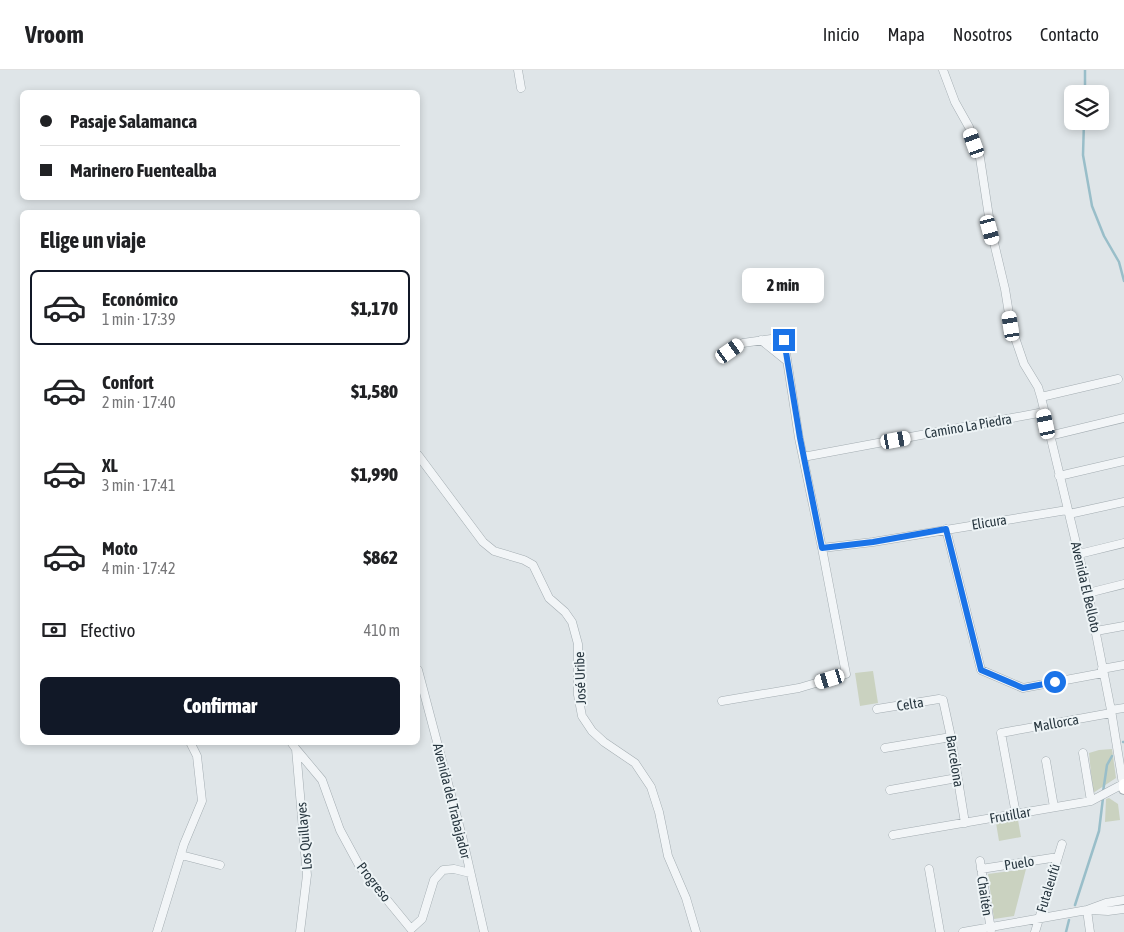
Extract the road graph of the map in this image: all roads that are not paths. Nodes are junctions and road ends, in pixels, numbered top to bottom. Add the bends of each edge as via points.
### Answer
1 (518, 70) edge
2 (943, 70) edge
3 (520, 88) dead end
4 (762, 340) junction
5 (730, 351) dead end
6 (787, 361) junction
7 (1118, 379) dead end
8 (1040, 397) junction
9 (1044, 412) junction
10 (1124, 418) edge
11 (1049, 436) junction
12 (803, 457) junction
13 (420, 458) edge
14 (1124, 461) edge
15 (1058, 476) junction
16 (1124, 502) edge
17 (1068, 512) junction
18 (946, 529) junction
19 (1124, 543) edge
20 (822, 548) junction
21 (1079, 554) junction
22 (1124, 584) edge
23 (1088, 593) junction
24 (1124, 626) edge
25 (1096, 631) junction
26 (1124, 665) edge
27 (1103, 671) junction
28 (420, 678) edge
29 (942, 700) joint
30 (722, 701) dead end
31 (1124, 708) edge
32 (877, 709) dead end
33 (1111, 711) junction
34 (951, 737) junction
35 (192, 745) edge
36 (293, 745) edge
37 (885, 748) dead end
38 (296, 749) junction
39 (1083, 752) dead end
40 (1046, 761) dead end
41 (957, 778) junction
42 (1124, 786) edge
43 (890, 790) dead end
44 (1091, 801) junction
45 (1054, 808) junction
46 (1016, 814) junction
47 (965, 822) junction
48 (893, 835) dead end
49 (1062, 844) dead end
50 (181, 855) junction
51 (1058, 857) junction
52 (220, 865) dead end
53 (980, 865) joint
54 (929, 869) dead end
55 (470, 873) junction
56 (1124, 900) edge
57 (1124, 908) edge
58 (1087, 910) junction
59 (1039, 918) junction
60 (991, 930) edge
61 (157, 932) edge
62 (300, 932) edge
63 (484, 932) edge
64 (696, 932) edge
65 (940, 932) edge
66 (963, 932) edge
67 (1035, 932) edge
68 (1090, 932) edge

1 - 3 street
2 - 8 street, Avenida El Belloto via 980,158 990,230 1011,326
4 - 5 street via 743,342
4 - 6 street
4 - 6 street via 784,340
6 - 12 street
7 - 8 street
8 - 9 street, Avenida El Belloto
9 - 11 street, Avenida El Belloto
9 - 12 street, Camino La Piedra
10 - 11 street
11 - 15 street, Avenida El Belloto
12 - 20 street
13 - 64 street, José Uribe via 483,542 494,551 533,566 549,598 572,622 578,644 578,695 582,716 592,732 635,763 651,787 668,856
14 - 15 street
15 - 17 street, Avenida El Belloto
16 - 17 street, Elicura
17 - 18 street, Elicura
17 - 21 street, Avenida El Belloto
18 - 20 street, Elicura
18 - 27 street via 981,670 1023,688
19 - 21 street
20 - 30 street via 846,674 799,688
21 - 23 street, Avenida El Belloto
22 - 23 street
23 - 25 street, Avenida El Belloto
24 - 25 street
25 - 27 street, Avenida El Belloto
26 - 27 street
27 - 33 street, Avenida El Belloto
28 - 55 street, Avenida del Trabajador
29 - 32 street, Celta
29 - 34 street, Barcelona
31 - 33 street, Mallorca
33 - 42 street, Avenida El Belloto
33 - 46 street, Mallorca via 1001,734
34 - 37 street
34 - 41 street, Barcelona
35 - 50 street via 197,756 202,801
36 - 38 street
38 - 55 street, Progreso via 322,780 340,830 360,866 411,929 422,919 434,880 443,870
38 - 62 street, Los Quillayes via 307,875
39 - 44 street
40 - 45 street
41 - 43 street
41 - 47 street, Barcelona
42 - 44 street, Frutillar
44 - 45 street, Frutillar
45 - 46 street, Frutillar
46 - 47 street, Frutillar
47 - 48 street, Frutillar
49 - 51 street, Futaleufú
50 - 52 street
50 - 61 street
51 - 53 street, Puelo
51 - 59 street, Futaleufú
53 - 60 street, Chaitén
54 - 65 street
55 - 63 street, Avenida del Trabajador
56 - 58 street
57 - 58 street
58 - 59 street
58 - 68 street
59 - 60 street
59 - 67 street, Futaleufú
60 - 66 street

